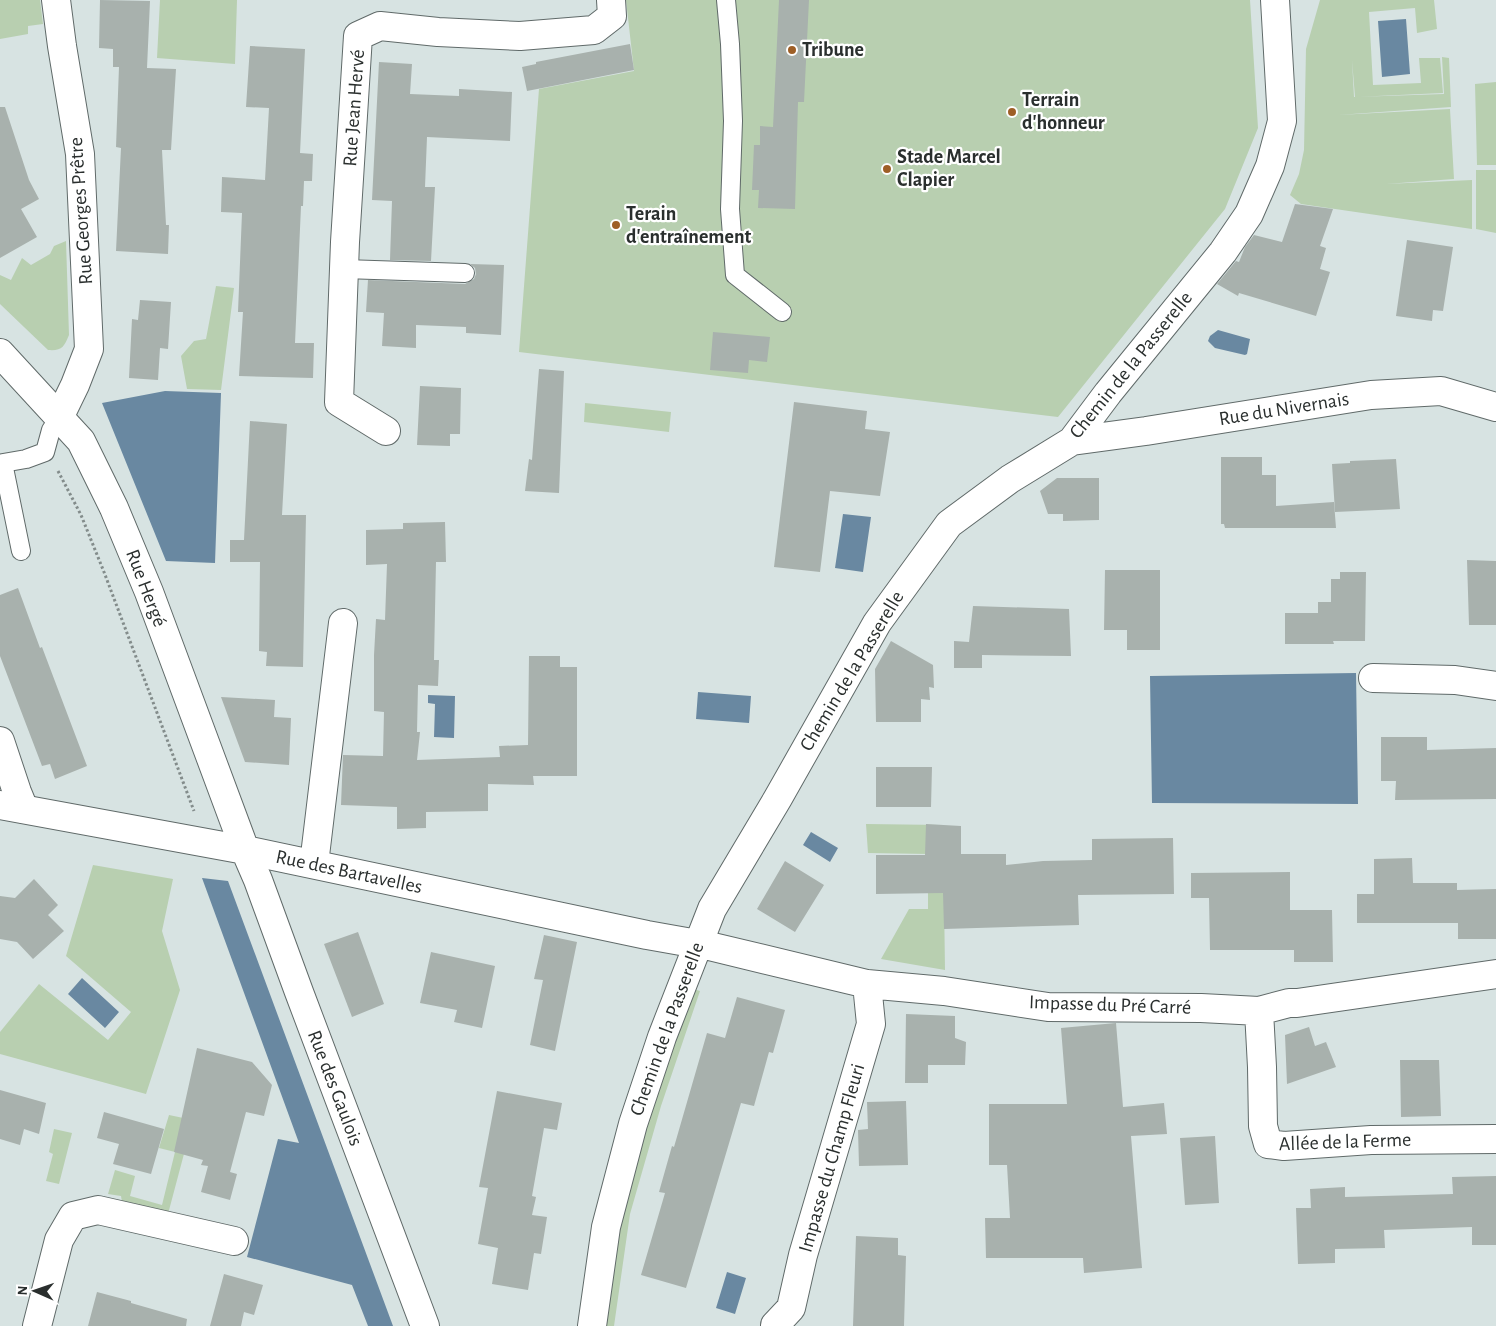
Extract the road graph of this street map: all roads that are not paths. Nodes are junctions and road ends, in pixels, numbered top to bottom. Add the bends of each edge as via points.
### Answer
1 (56, 0) edge
2 (611, 0) edge
3 (726, 0) edge
4 (1275, 0) edge
5 (344, 269) junction
6 (466, 273) dead end
7 (782, 312) dead end
8 (0, 352) edge
9 (1496, 407) edge
10 (58, 418) junction
11 (386, 431) dead end
12 (1072, 440) junction
13 (2, 463) edge
14 (21, 551) dead end
15 (344, 623) dead end
16 (1373, 678) dead end
17 (1496, 686) edge
18 (0, 741) edge
19 (12, 807) edge
20 (245, 850) junction
21 (314, 864) junction
22 (697, 944) junction
23 (1496, 974) edge
24 (867, 984) junction
25 (1259, 1011) junction
26 (1496, 1138) edge
27 (234, 1241) dead end
28 (775, 1325) edge
29 (37, 1326) edge
30 (426, 1326) edge
31 (592, 1326) edge

1 - 10 street, Rue Georges Prêtre via 80,154 89,349
2 - 5 street, Rue Jean Hervé via 612,16 594,30 520,36 380,26 358,36
3 - 7 lane via 733,121 730,209 735,275
4 - 12 street, Chemin de la Passerelle via 1282,121 1270,166 1248,214 1223,252
5 - 6 lane
5 - 11 street, Rue Jean Hervé via 339,402
8 - 10 street, Rue Hergé
9 - 12 street, Rue du Nivernais via 1441,391 1371,394
10 - 13 lane via 45,452
10 - 20 street, Rue Hergé via 81,441 114,508 149,592
12 - 22 street, Chemin de la Passerelle via 1010,479 949,524 876,623 712,909
13 - 14 lane
15 - 21 street
16 - 17 street via 1455,680
18 - 19 street via 17,792
19 - 20 street, Rue des Bartavelles
20 - 21 street, Rue des Bartavelles
20 - 30 street, Rue des Gaulois
21 - 22 street, Rue des Bartavelles
22 - 24 street, Impasse du Pré Carré
22 - 31 street, Chemin de la Passerelle via 633,1124 606,1227
23 - 25 street, Impasse du Pré Carré via 1288,1003
24 - 25 street, Impasse du Pré Carré via 944,991 1048,1007
24 - 28 street, Impasse du Champ Fleuri via 871,1024 790,1308
25 - 26 street, Allée de la Ferme via 1263,1126 1268,1144
27 - 29 street via 98,1210 73,1216 59,1240

